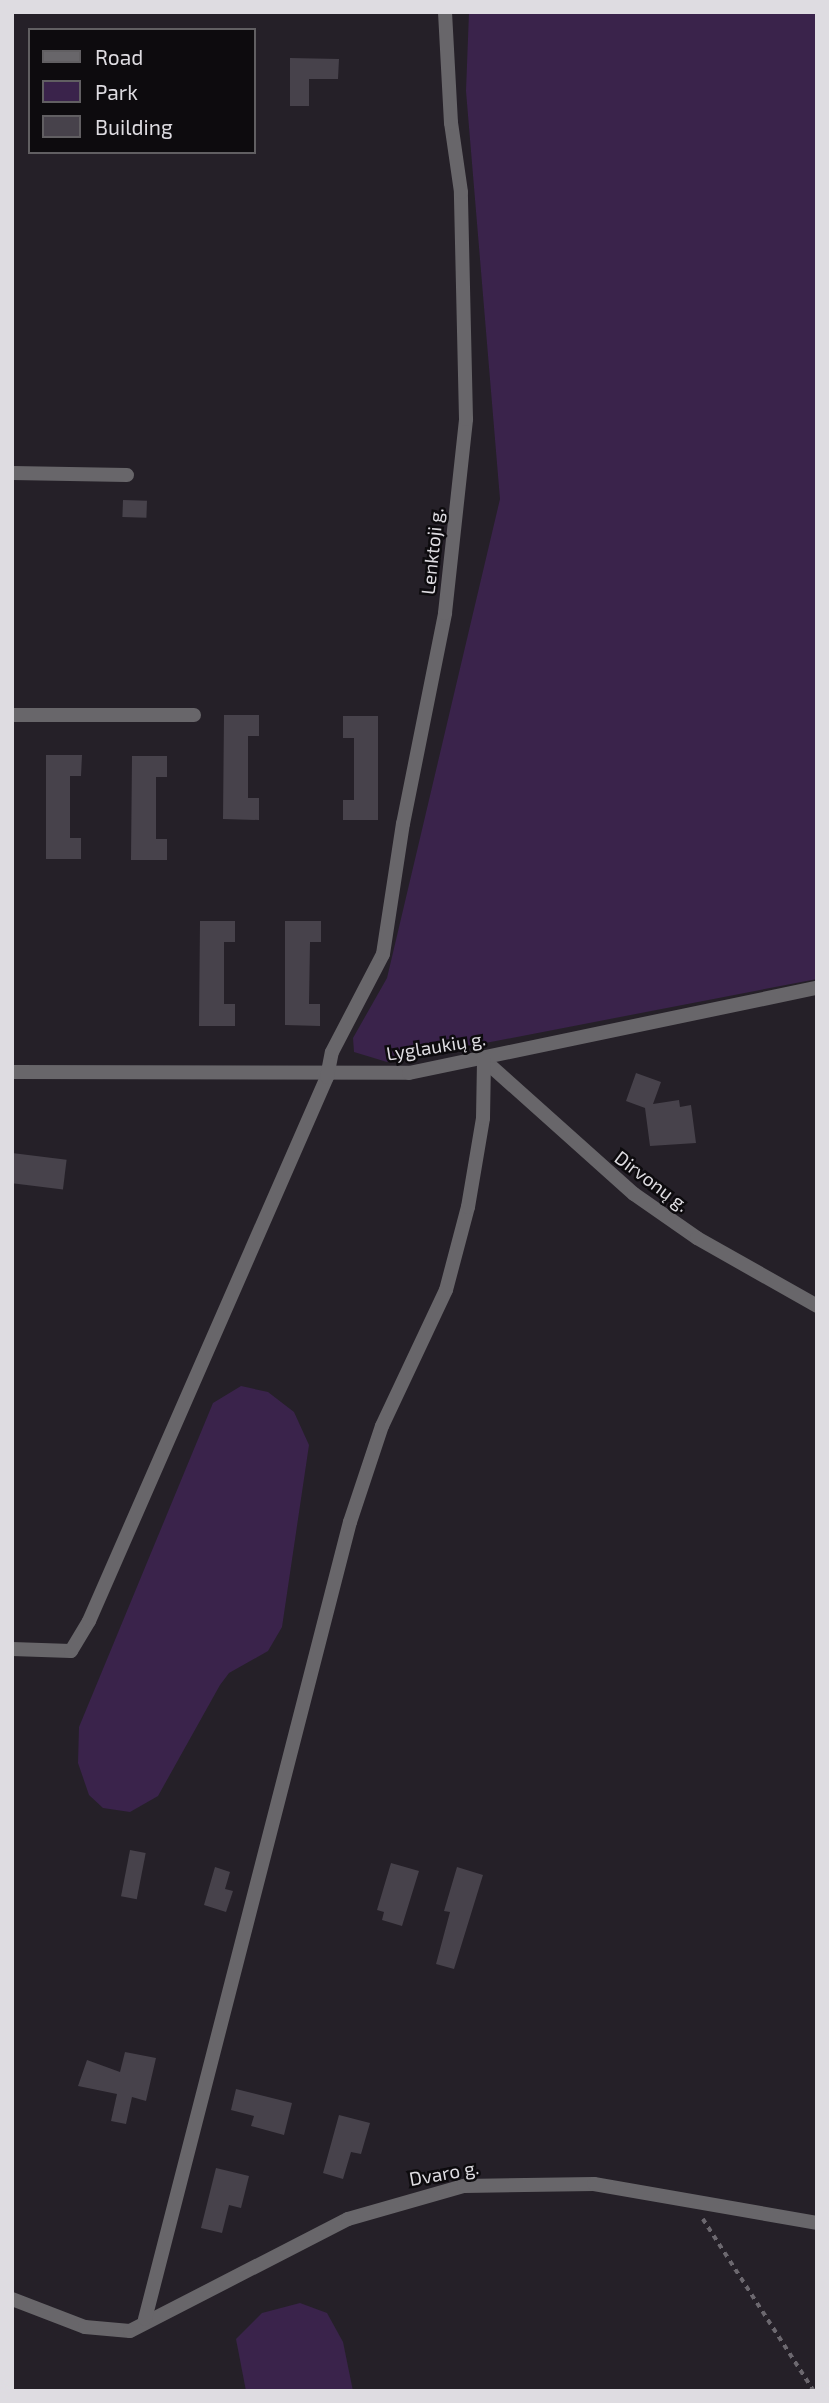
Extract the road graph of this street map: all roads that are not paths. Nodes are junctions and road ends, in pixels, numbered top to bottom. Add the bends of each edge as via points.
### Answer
1 (445, 12) edge
2 (12, 473) edge
3 (127, 475) dead end
4 (12, 715) edge
5 (194, 715) dead end
6 (817, 988) edge
7 (484, 1060) junction
8 (12, 1072) edge
9 (327, 1077) junction
10 (817, 1306) edge
11 (12, 1649) edge
12 (817, 2223) edge
13 (12, 2299) edge
14 (145, 2319) junction

1 - 9 street, Lenktoji g. via 451,123 461,192 466,342 466,419 446,600 383,954 332,1052
2 - 3 street
4 - 5 street
6 - 7 street, Lyglaukių g.
7 - 9 street, Lyglaukių g. via 409,1073
7 - 10 street, Dirvonų g. via 634,1194 697,1238
7 - 14 street via 483,1118 468,1207 446,1290 382,1426 350,1522
8 - 9 street, Lyglaukių g.
9 - 11 street, Lenktoji g. via 89,1621 71,1651
12 - 14 street, Dvaro g. via 594,2184 464,2186 348,2219
13 - 14 street, Dvaro g. via 107,2332 130,2331

